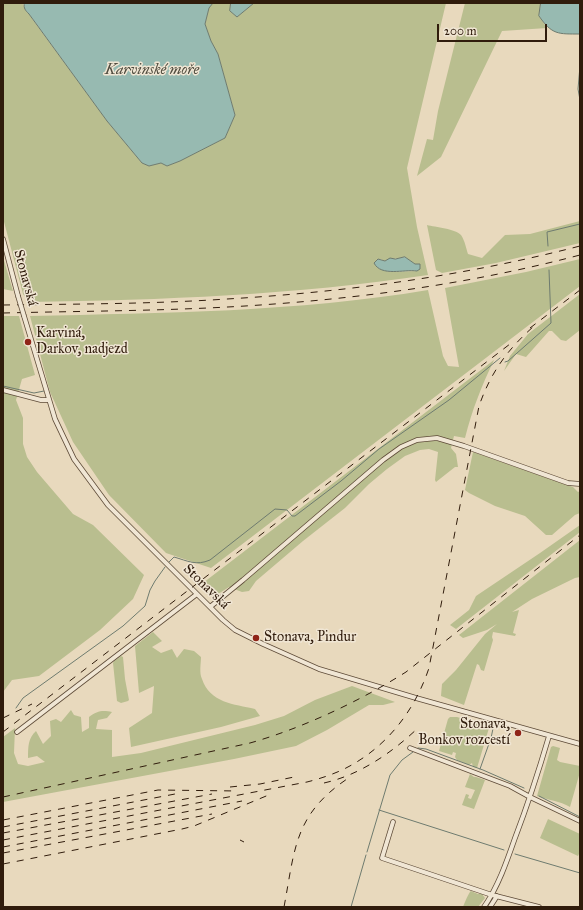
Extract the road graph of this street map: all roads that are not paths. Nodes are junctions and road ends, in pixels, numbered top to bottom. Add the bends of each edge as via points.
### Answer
1 (3, 239) edge
2 (3, 390) edge
3 (49, 400) junction
4 (580, 484) edge
5 (197, 594) junction
6 (210, 607) junction
7 (17, 732) dead end
8 (549, 736) junction
9 (580, 744) edge
10 (410, 748) dead end
11 (530, 798) junction
12 (580, 821) edge
13 (393, 822) dead end
14 (495, 896) junction
15 (484, 907) edge
16 (490, 907) edge
17 (539, 907) edge

1 - 3 street, Stonavská, bridge
2 - 3 street
3 - 5 street, Stonavská via 55,419 74,458 104,499
4 - 6 street via 568,483 438,438 417,440 400,447 383,460
5 - 6 street, Stonavská
5 - 7 street
6 - 8 street, Stonavská via 243,634 319,669
8 - 9 street, Stonavská
8 - 11 street
10 - 11 street via 510,786
11 - 12 street
11 - 14 street
13 - 14 street via 382,858
14 - 15 street
14 - 16 street
14 - 17 street

